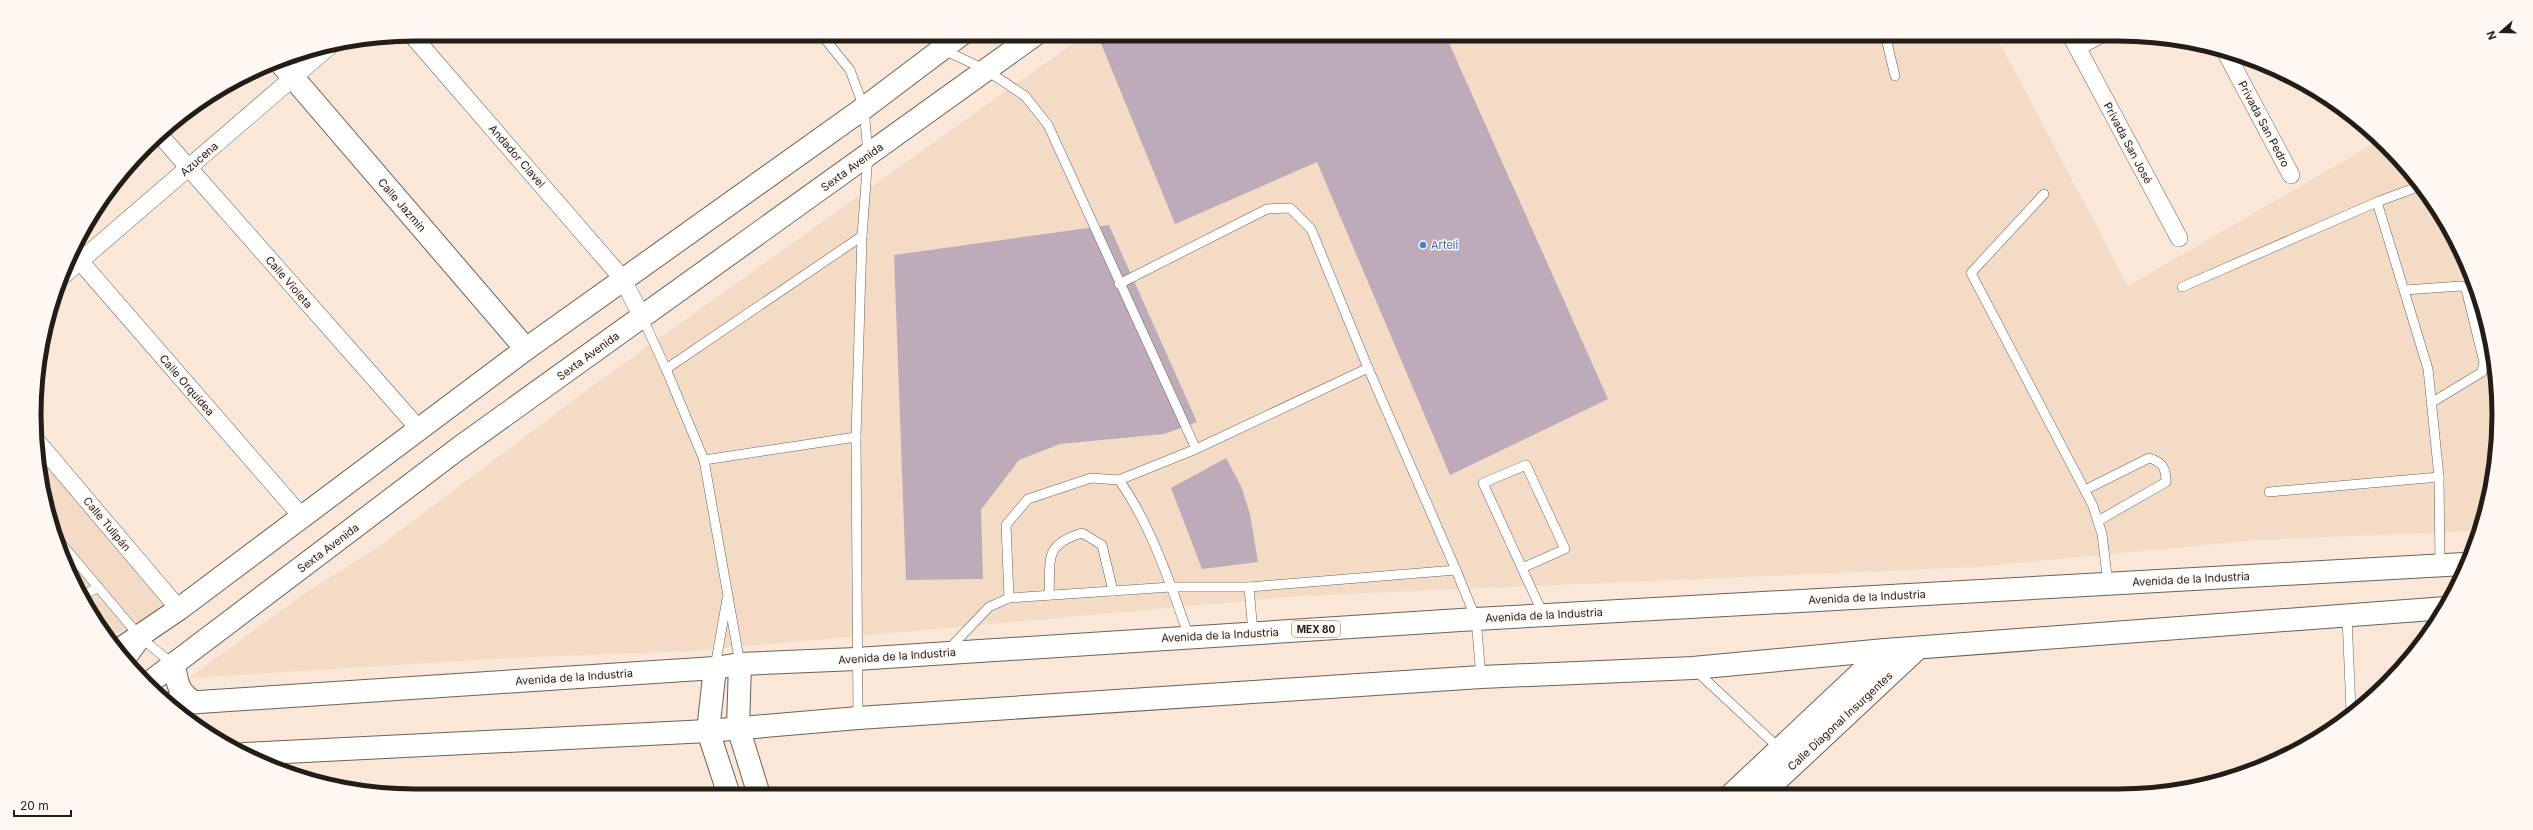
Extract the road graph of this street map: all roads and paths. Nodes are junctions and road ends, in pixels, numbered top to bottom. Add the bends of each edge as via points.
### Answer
1 (417, 41) edge
2 (827, 41) edge
3 (952, 41) edge
4 (1026, 41) edge
5 (1887, 41) edge
6 (2075, 41) edge
7 (941, 49) junction
8 (322, 53) edge
9 (2229, 58) edge
10 (282, 65) edge
11 (986, 70) junction
12 (1895, 76) dead end
13 (293, 78) junction
14 (864, 108) junction
15 (163, 139) edge
16 (868, 155) junction
17 (188, 168) junction
18 (2291, 175) dead end
19 (2415, 188) edge
20 (2044, 194) dead end
21 (2377, 202) junction
22 (862, 236) junction
23 (2179, 238) dead end
24 (77, 256) edge
25 (76, 257) edge
26 (622, 278) junction
27 (1120, 284) junction
28 (2182, 287) dead end
29 (2405, 290) junction
30 (642, 317) junction
31 (526, 349) junction
32 (1368, 368) junction
33 (666, 369) junction
34 (2431, 403) junction
35 (419, 429) junction
36 (856, 437) junction
37 (43, 448) edge
38 (1196, 449) junction
39 (704, 460) junction
40 (2439, 477) junction
41 (1119, 480) junction
42 (2085, 490) junction
43 (2268, 492) dead end
44 (302, 517) junction
45 (2098, 521) junction
46 (66, 549) edge
47 (2461, 564) edge
48 (2440, 566) junction
49 (1522, 568) junction
50 (1456, 570) junction
51 (2108, 584) junction
52 (98, 587) junction
53 (1171, 587) junction
54 (1249, 587) junction
55 (1113, 591) junction
56 (728, 592) junction
57 (87, 593) edge
58 (1049, 595) junction
59 (1009, 598) junction
60 (179, 609) junction
61 (2438, 609) edge
62 (1543, 615) junction
63 (2347, 617) junction
64 (1476, 619) junction
65 (1253, 633) junction
66 (140, 637) junction
67 (1189, 637) junction
68 (122, 648) edge
69 (1917, 649) junction
70 (1885, 650) junction
71 (944, 653) junction
72 (127, 654) edge
73 (856, 659) junction
74 (740, 664) junction
75 (174, 665) junction
76 (715, 668) junction
77 (1693, 668) junction
78 (1481, 676) junction
79 (152, 680) edge
80 (194, 702) junction
81 (177, 703) edge
82 (2351, 708) edge
83 (858, 718) junction
84 (738, 727) junction
85 (708, 731) junction
86 (1779, 748) junction
87 (259, 755) edge
88 (728, 789) edge
89 (758, 789) edge
90 (1737, 789) edge
91 (1768, 789) edge

1 - 26 street, Andador Clavel
2 - 14 lane via 850,70
3 - 7 main road
4 - 11 main road, Sexta Avenida
5 - 12 lane
6 - 23 street, Privada San José
7 - 11 lane
7 - 14 main road
8 - 13 street, Azucena
9 - 18 street, Privada San Pedro
10 - 13 main road, Calle Jazmín
11 - 16 main road, Sexta Avenida
11 - 27 lane via 1025,96 1048,125
13 - 17 street, Azucena
13 - 31 main road, Calle Jazmín
14 - 16 lane
14 - 26 main road
15 - 17 street, Calle Violeta
16 - 22 lane
16 - 30 main road, Sexta Avenida
17 - 24 street, Azucena
17 - 35 street, Calle Violeta
19 - 21 lane
20 - 42 lane via 1971,273
21 - 28 lane
21 - 29 lane
22 - 33 lane
22 - 36 lane
25 - 44 street, Calle Orquídea
26 - 30 street, Andador Clavel
26 - 31 main road
27 - 32 lane via 1268,209 1290,208 1311,229
27 - 38 lane
29 - 34 lane via 2423,349
29 - 34 lane via 2461,286 2466,289 2484,362 2482,372
30 - 33 lane
30 - 75 main road, Sexta Avenida via 459,448
31 - 35 main road
32 - 38 lane
32 - 50 lane
33 - 39 lane
34 - 40 lane
35 - 44 main road
36 - 39 lane
36 - 73 lane
37 - 60 street, Calle Tulipán
38 - 41 lane
39 - 56 lane
40 - 43 lane
40 - 48 lane
41 - 53 lane via 1131,498
41 - 59 lane via 1091,478 1028,499 1006,525
42 - 45 lane
42 - 45 lane via 2149,458 2158,460 2166,470 2166,482
44 - 60 main road
45 - 51 lane
46 - 52 lane
47 - 48 main road, Avenida de la Industria / MEX 80
48 - 51 main road, Avenida de la Industria / MEX 80
49 - 49 lane via 1565,549 1526,465 1483,483
49 - 62 lane
50 - 54 lane
50 - 64 lane
51 - 62 main road, Avenida de la Industria / MEX 80
52 - 57 lane
52 - 66 lane
53 - 54 lane
53 - 55 lane
53 - 67 lane
54 - 65 lane
55 - 58 lane
55 - 58 lane via 1102,545 1082,533 1062,539 1051,553
56 - 74 lane
56 - 76 lane
58 - 59 lane
59 - 71 lane via 988,607
60 - 66 main road
61 - 63 main road
62 - 64 main road, Avenida de la Industria / MEX 80
63 - 69 main road
63 - 82 lane
64 - 65 main road, Avenida de la Industria / MEX 80
64 - 78 lane
65 - 67 main road, Avenida de la Industria / MEX 80
66 - 68 main road
66 - 72 main road
66 - 75 lane
67 - 71 main road, Avenida de la Industria / MEX 80
69 - 70 main road
69 - 91 main road, Calle Diagonal Insurgentes
70 - 77 main road
70 - 86 main road, Calle Diagonal Insurgentes
71 - 73 main road, Avenida de la Industria / MEX 80
73 - 74 main road, Avenida de la Industria / MEX 80
73 - 83 lane
74 - 76 main road, Avenida de la Industria / MEX 80
74 - 84 main road
75 - 79 main road, Sexta Avenida
75 - 80 main road via 178,688 185,697
76 - 80 main road, Avenida de la Industria / MEX 80
76 - 85 main road
77 - 78 main road
77 - 86 lane
78 - 83 main road
80 - 81 main road, Avenida de la Industria / MEX 80
83 - 84 main road
84 - 85 main road
84 - 89 main road
85 - 87 main road
85 - 88 main road
86 - 90 main road, Calle Diagonal Insurgentes

